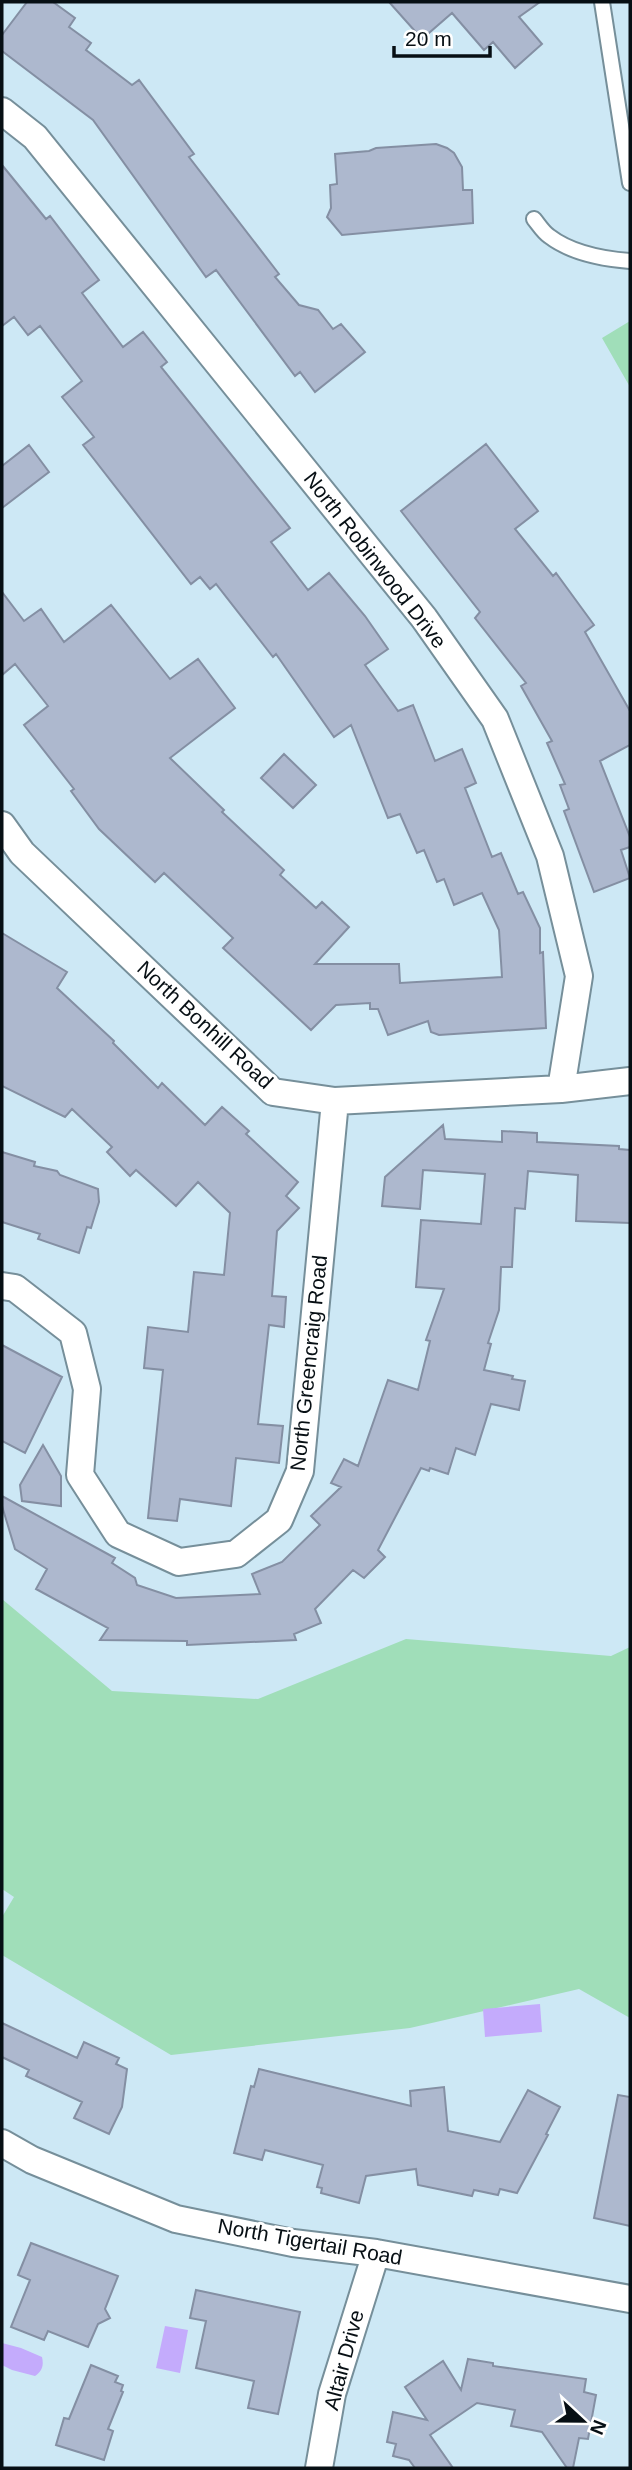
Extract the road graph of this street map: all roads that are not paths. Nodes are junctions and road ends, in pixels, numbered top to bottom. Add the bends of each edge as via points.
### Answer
1 (602, 2) edge
2 (2, 111) edge
3 (630, 183) edge
4 (534, 219) dead end
5 (630, 261) edge
6 (2, 825) edge
7 (12, 851) edge
8 (630, 1081) edge
9 (561, 1089) junction
10 (335, 1101) junction
11 (2, 1286) edge
12 (2, 2143) edge
13 (376, 2253) junction
14 (630, 2299) edge
15 (319, 2468) edge

1 - 3 lane
2 - 9 street, North Robinwood Drive via 35,137 424,618 495,719 550,856 579,976
4 - 5 lane via 550,236 576,250
6 - 7 street, North Bonhill Road
7 - 10 street, North Bonhill Road via 273,1092
8 - 9 street, North Bonhill Road
9 - 10 street, North Bonhill Road
10 - 11 street, North Greencraig Road via 300,1471 279,1520 236,1554 179,1562 118,1534 80,1475 86,1390 73,1333 15,1288
12 - 13 street, North Tigertail Road via 32,2160 176,2219 293,2243
13 - 14 street, North Tigertail Road
13 - 15 street, Altair Drive via 332,2394

